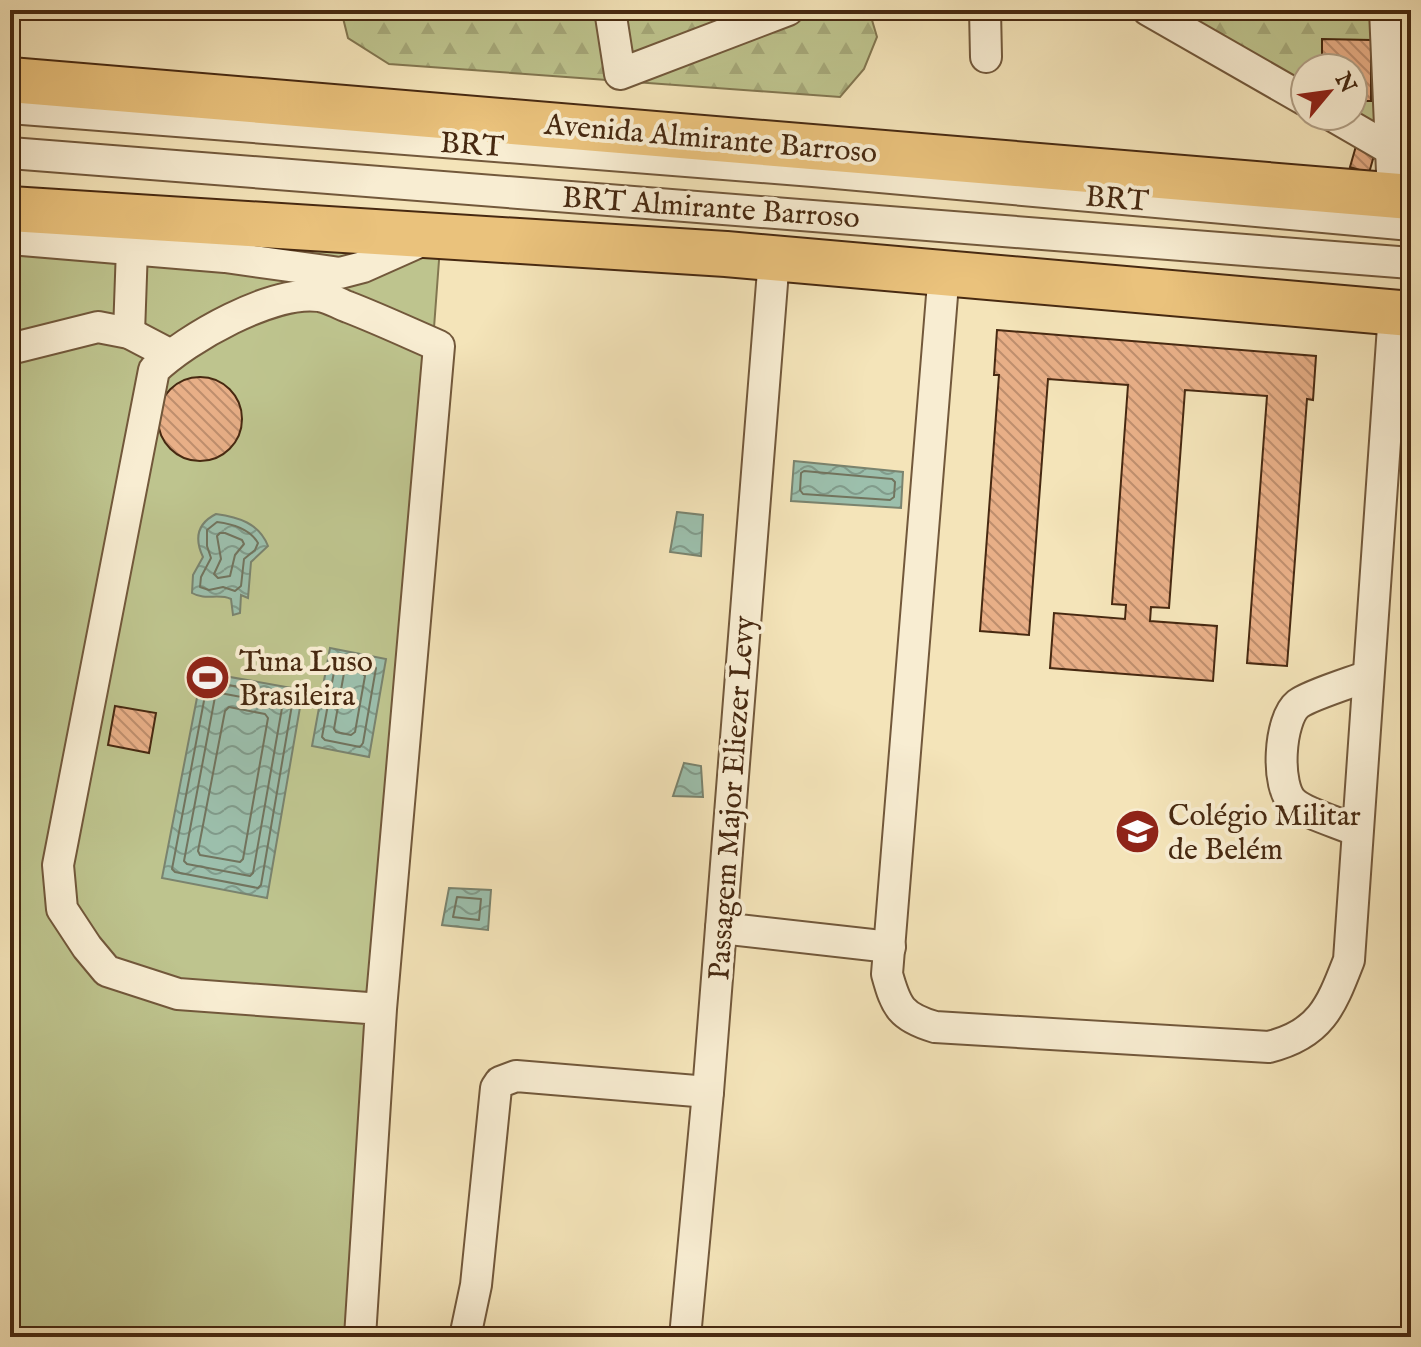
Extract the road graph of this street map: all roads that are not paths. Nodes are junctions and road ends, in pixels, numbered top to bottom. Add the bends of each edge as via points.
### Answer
1 (610, 10) edge
2 (788, 10) edge
3 (985, 10) edge
4 (1148, 10) edge
5 (1385, 10) edge
6 (986, 57) dead end
7 (10, 80) edge
8 (1289, 91) edge
9 (10, 108) edge
10 (1361, 132) edge
11 (1390, 149) junction
12 (10, 153) edge
13 (1405, 206) edge
14 (10, 209) edge
15 (439, 234) junction
16 (10, 239) edge
17 (132, 248) junction
18 (774, 258) junction
19 (1411, 263) edge
20 (944, 271) junction
21 (340, 273) junction
22 (354, 309) junction
23 (1402, 313) edge
24 (129, 333) junction
25 (10, 349) edge
26 (171, 355) junction
27 (1368, 676) junction
28 (1357, 831) junction
29 (721, 928) junction
30 (890, 947) junction
31 (381, 1009) junction
32 (708, 1092) junction
33 (360, 1337) edge
34 (465, 1337) edge
35 (685, 1337) edge

1 - 2 street via 620,74
3 - 6 street
4 - 8 street
5 - 11 street
7 - 13 highway, Avenida Almirante Barroso
9 - 13 street, BRT via 813,171
10 - 11 street
11 - 13 street
12 - 19 street, BRT Almirante Barroso
14 - 15 highway
15 - 18 highway
15 - 21 street
16 - 17 street
17 - 21 street
17 - 24 street
18 - 20 highway
18 - 29 street, Passagem Major Eliezer Levy
20 - 23 highway
20 - 30 street
21 - 22 street
22 - 26 street via 319,296 282,299 254,308
22 - 31 street via 439,346
23 - 27 street
24 - 25 street via 98,327
24 - 26 street
26 - 31 street via 154,370 145,410 58,865 62,909 107,971 178,994
27 - 28 street
27 - 28 street via 1298,704 1286,721 1283,748 1282,784 1293,803
28 - 30 street via 1349,960 1334,998 1317,1023 1294,1041 1269,1047 935,1027 901,1011 887,974
29 - 30 street
29 - 32 street, Passagem Major Eliezer Levy
31 - 33 street
32 - 34 street via 516,1076 500,1082
32 - 35 street, Passagem Major Eliezer Levy

